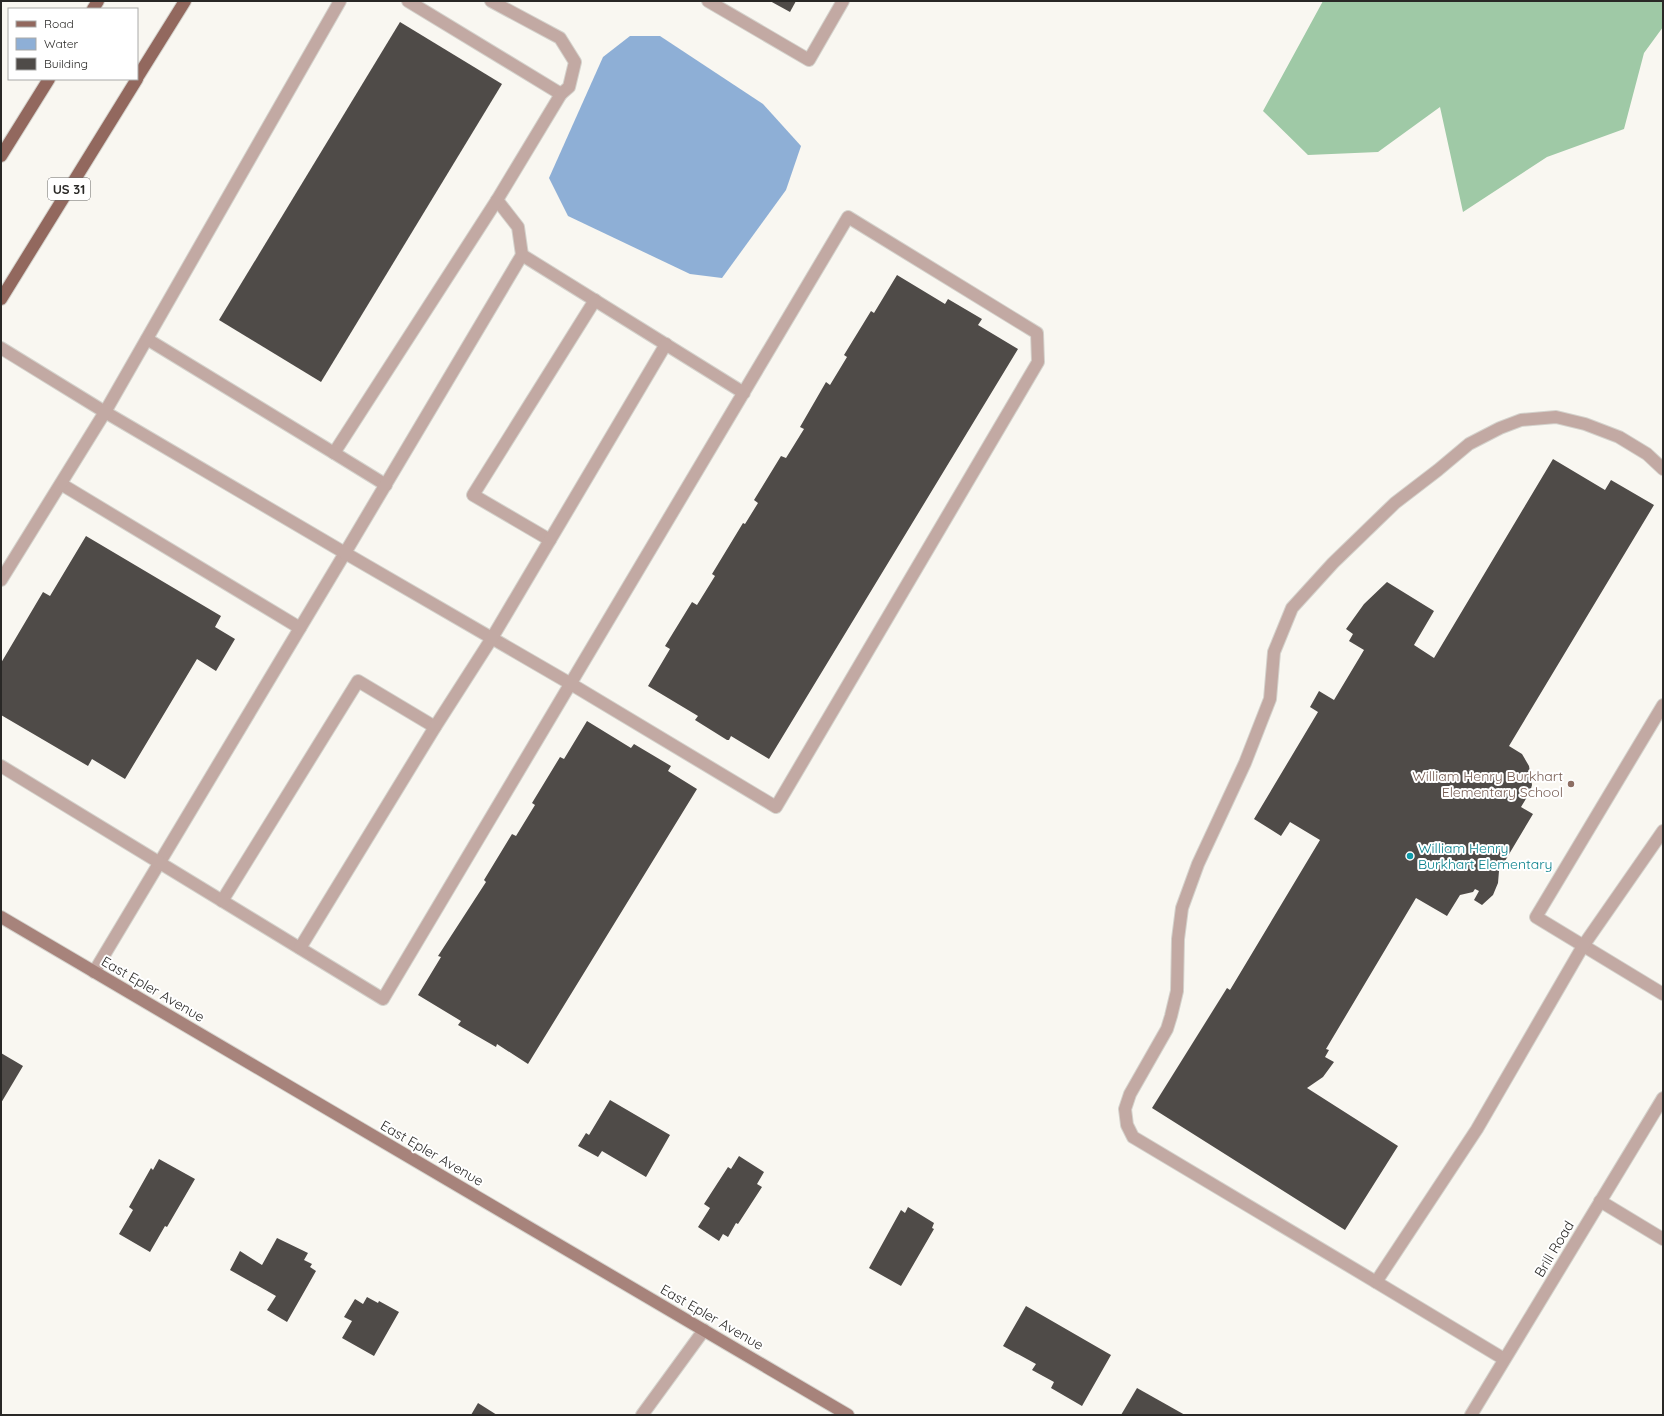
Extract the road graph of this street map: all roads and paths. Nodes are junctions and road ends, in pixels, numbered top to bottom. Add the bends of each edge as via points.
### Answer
1 (185, 1) edge
2 (340, 1) edge
3 (408, 1) edge
4 (491, 1) edge
5 (708, 1) edge
6 (844, 1) edge
7 (138, 77) edge
8 (48, 80) edge
9 (136, 80) edge
10 (561, 94) junction
11 (1, 156) edge
12 (497, 200) junction
13 (522, 255) junction
14 (1, 299) edge
15 (595, 300) junction
16 (147, 339) junction
17 (666, 344) junction
18 (1, 348) edge
19 (744, 393) junction
20 (105, 412) junction
21 (334, 453) junction
22 (1663, 468) edge
23 (61, 484) junction
24 (386, 485) junction
25 (550, 540) junction
26 (345, 553) junction
27 (1, 580) edge
28 (300, 628) junction
29 (492, 638) junction
30 (571, 684) junction
31 (1663, 705) edge
32 (434, 728) junction
33 (1, 766) edge
34 (1663, 831) edge
35 (159, 863) junction
36 (222, 901) junction
37 (1, 917) edge
38 (1583, 946) junction
39 (300, 948) junction
40 (94, 972) junction
41 (1663, 994) edge
42 (1663, 1098) edge
43 (1600, 1201) junction
44 (1663, 1239) edge
45 (1376, 1282) junction
46 (704, 1330) junction
47 (1504, 1359) junction
48 (642, 1415) edge
49 (848, 1415) edge
50 (1471, 1415) edge

1 - 7 main road, US 31
2 - 16 street
3 - 10 street
4 - 10 street via 560,38 575,62 569,87
5 - 6 street via 809,60
8 - 11 main road
9 - 14 main road, US 31
10 - 12 street
12 - 13 street via 518,227
12 - 21 street
13 - 15 street
13 - 24 street
15 - 17 street
15 - 25 street via 473,495
16 - 20 street
16 - 21 street
17 - 19 street
17 - 25 street
18 - 20 street
19 - 30 street
19 - 30 street via 848,217 1037,333 1038,362 776,807
20 - 23 street
20 - 26 street
21 - 24 street
22 - 45 street via 1647,454 1618,437 1585,424 1556,416 1521,420 1469,444 1395,503 1333,563 1292,608 1274,652 1270,699 1245,764 1198,864 1182,908 1178,938 1177,991 1171,1016 1167,1029 1130,1094 1125,1109 1127,1125 1133,1137
23 - 27 street
23 - 28 street
24 - 26 street
25 - 29 street
26 - 28 street
26 - 29 street
28 - 35 street
29 - 30 street
29 - 32 street
30 - 39 street via 383,999
31 - 38 street via 1536,918
32 - 36 street via 358,681
32 - 39 street
33 - 35 street
34 - 38 street
35 - 36 street
35 - 40 street
36 - 39 street
37 - 40 street, East Epler Avenue
38 - 41 street
38 - 45 street via 1477,1129
40 - 46 street, East Epler Avenue
42 - 43 street, Brill Road
43 - 44 street
43 - 47 street, Brill Road
45 - 47 street
46 - 48 street
46 - 49 street, East Epler Avenue
47 - 50 street, Brill Road

